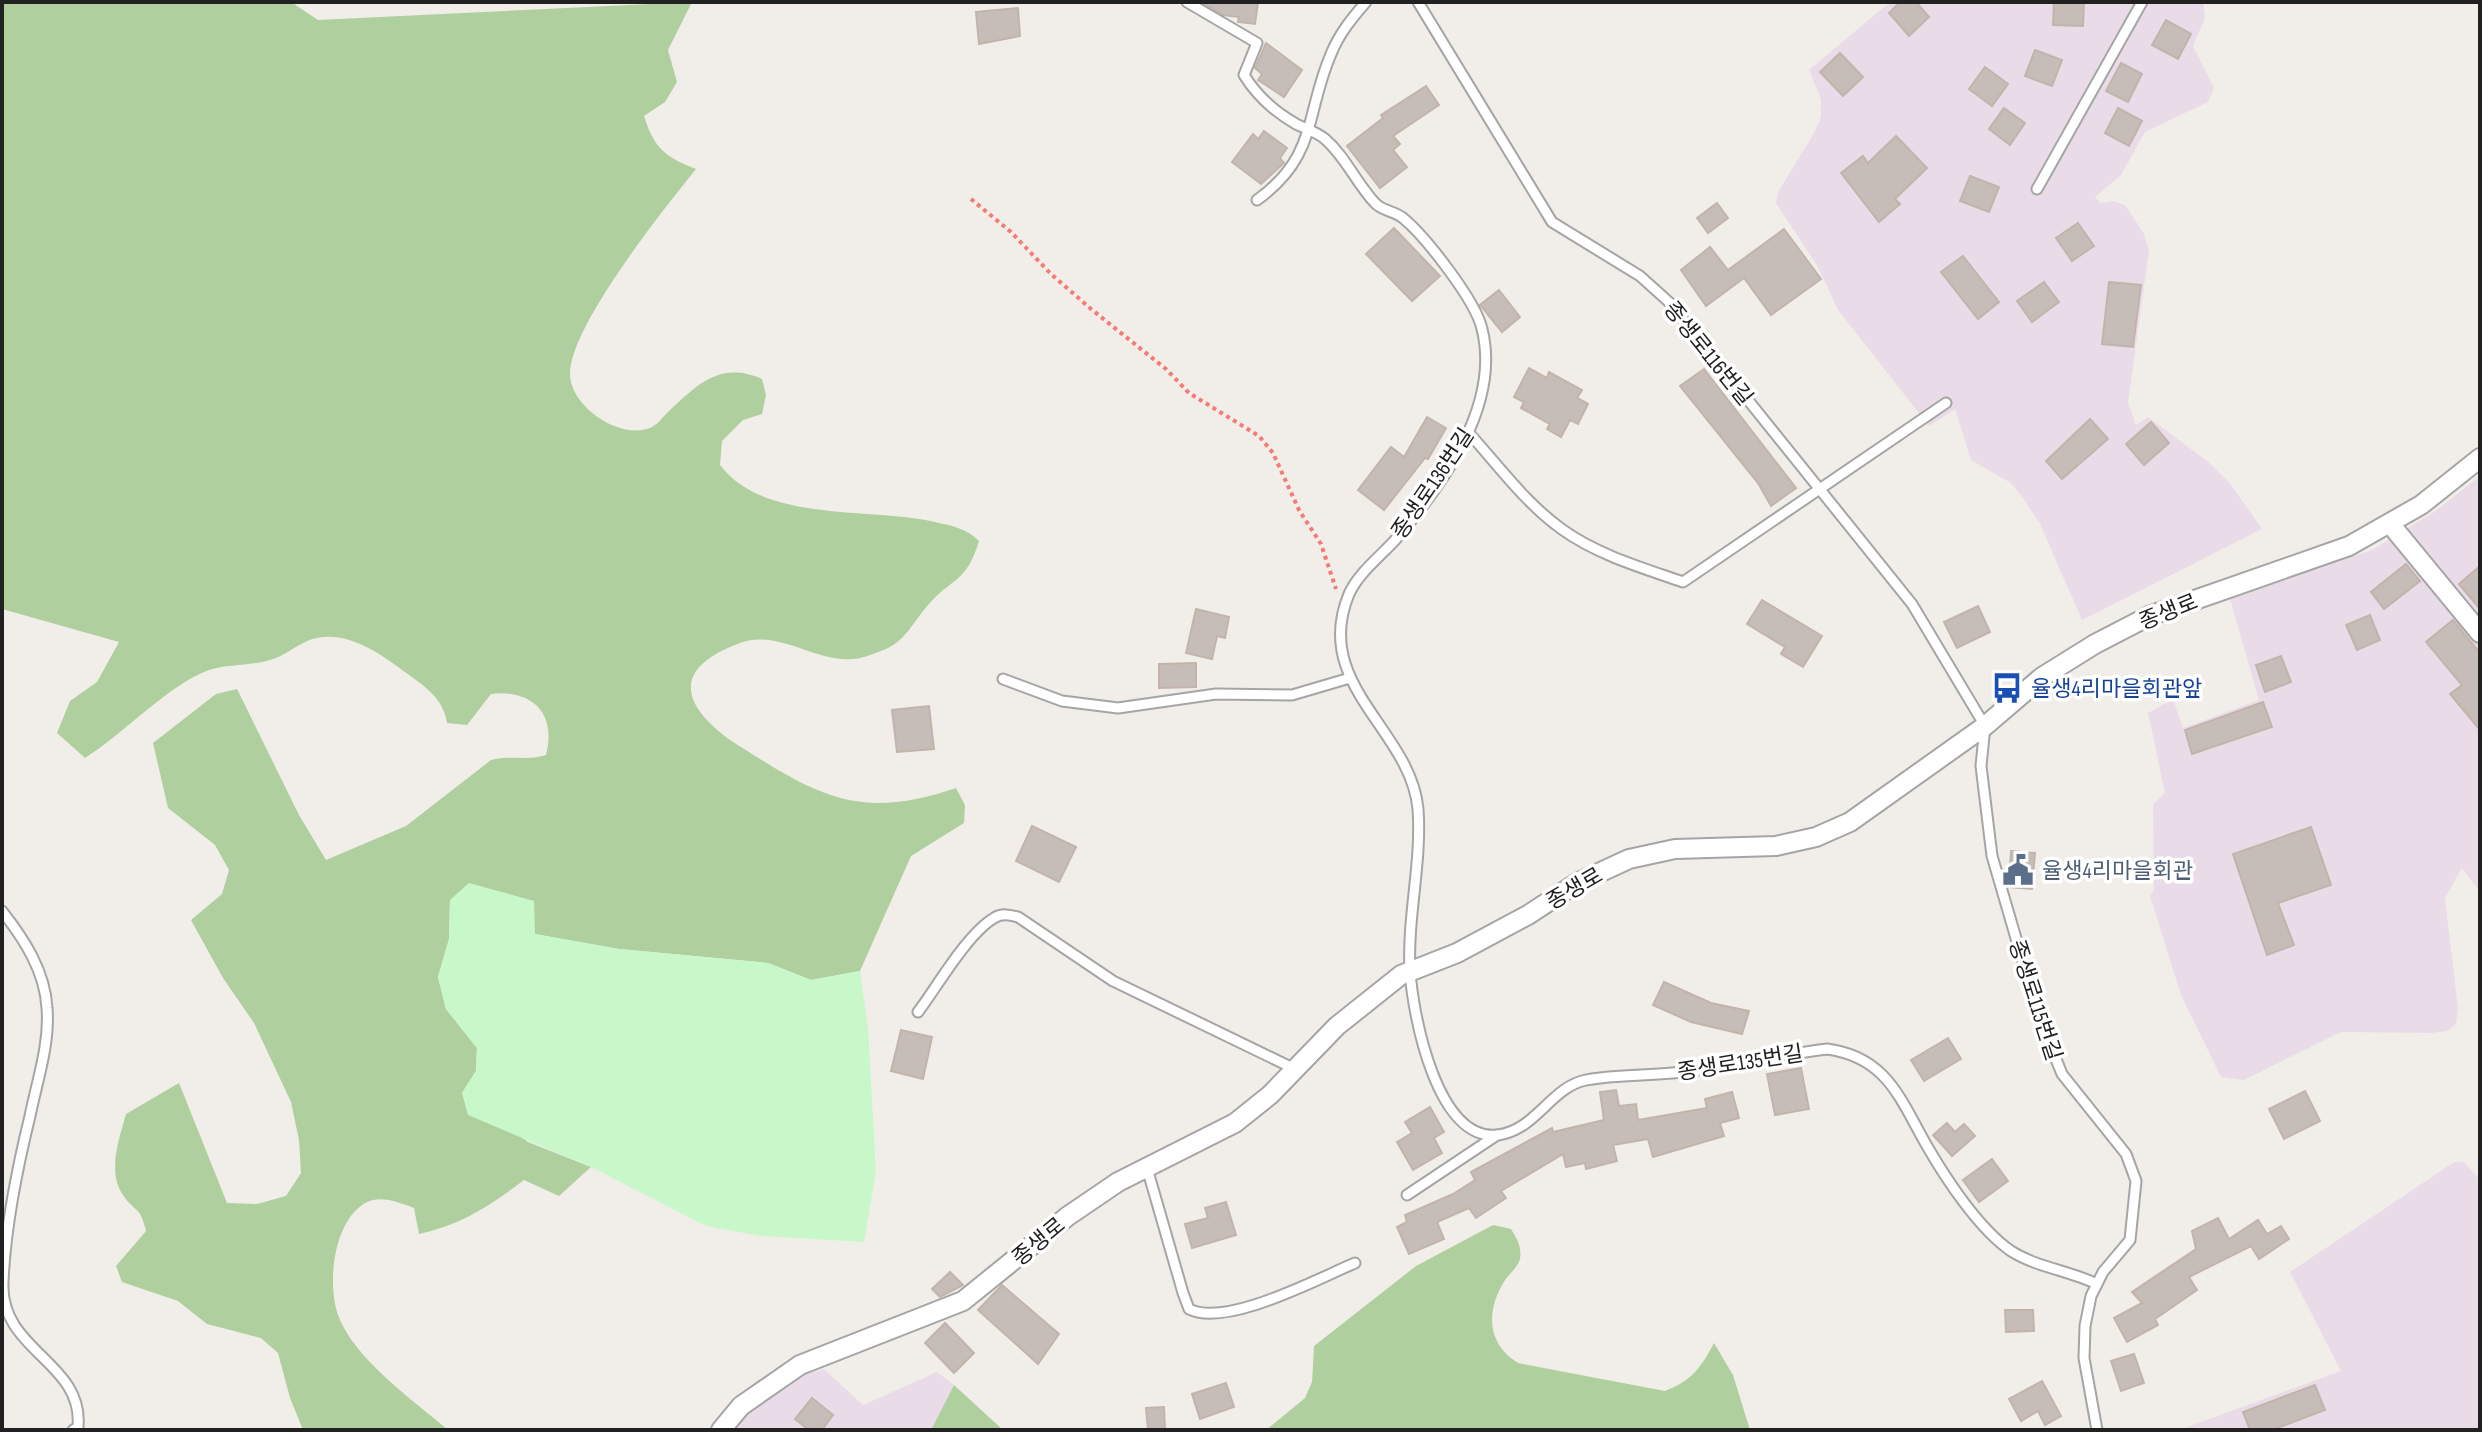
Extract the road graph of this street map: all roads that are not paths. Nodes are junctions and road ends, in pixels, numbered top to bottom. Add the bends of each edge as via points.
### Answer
1 (1187, 2) edge
2 (1366, 2) edge
3 (1418, 2) edge
4 (2142, 2) edge
5 (1311, 131) junction
6 (2037, 189) dead end
7 (1257, 200) dead end
8 (1946, 403) dead end
9 (1468, 432) junction
10 (2480, 458) edge
11 (1817, 488) junction
12 (2391, 525) junction
13 (2480, 633) edge
14 (1350, 678) junction
15 (1003, 679) dead end
16 (1985, 726) junction
17 (2, 911) edge
18 (1410, 971) junction
19 (918, 1012) dead end
20 (1295, 1069) junction
21 (1497, 1135) junction
22 (1147, 1168) junction
23 (1407, 1195) dead end
24 (1355, 1263) dead end
25 (2097, 1284) junction
26 (73, 1430) edge
27 (721, 1430) edge
28 (2097, 1430) edge

1 - 5 lane, 종생로136번길 via 1257,43 1244,75 1254,92
2 - 5 lane via 1330,56
3 - 11 lane, 종생로116번길 via 1552,222 1640,276 1670,303
4 - 6 lane
5 - 7 lane via 1277,185
5 - 9 lane, 종생로136번길 via 1342,157 1377,206 1401,216 1465,291 1482,326 1485,366 1479,408
8 - 11 lane
9 - 11 lane via 1564,531 1683,582
9 - 14 lane, 종생로136번길 via 1407,526 1351,591 1342,615
10 - 12 street, 종생로
11 - 16 lane, 종생로116번길 via 1912,604
12 - 13 street
12 - 16 street, 종생로 via 2349,546 2149,616 2042,677
14 - 15 lane via 1292,695 1216,694 1118,708 1062,701
14 - 18 lane, 종생로136번길 via 1405,767 1418,806
16 - 18 street, 종생로 via 1850,822 1816,837 1776,846 1675,849 1629,859 1457,953
16 - 25 lane, 종생로115번길 via 1981,766 1992,856 2039,1017 2062,1074 2126,1154 2136,1181 2130,1240
17 - 26 lane via 35,960 47,1006 48,1036 20,1158 3,1284 5,1307 15,1330 75,1395 79,1414
18 - 20 street, 종생로 via 1337,1026
18 - 21 lane via 1423,1040 1440,1090 1469,1129
19 - 20 lane via 972,940 994,918 1006,914 1113,981
20 - 22 street, 종생로 via 1235,1123
21 - 23 lane, 종생로135번길
21 - 25 lane, 종생로135번길 via 1515,1131 1586,1080 1679,1073 1827,1049 1850,1052 1884,1076 1946,1179 1999,1240 2027,1258
22 - 24 lane via 1183,1293 1189,1309 1202,1316 1248,1306
22 - 27 street, 종생로 via 1068,1216 963,1301 800,1365 741,1406
25 - 28 lane, 종생로115번길 via 2085,1326 2084,1358

